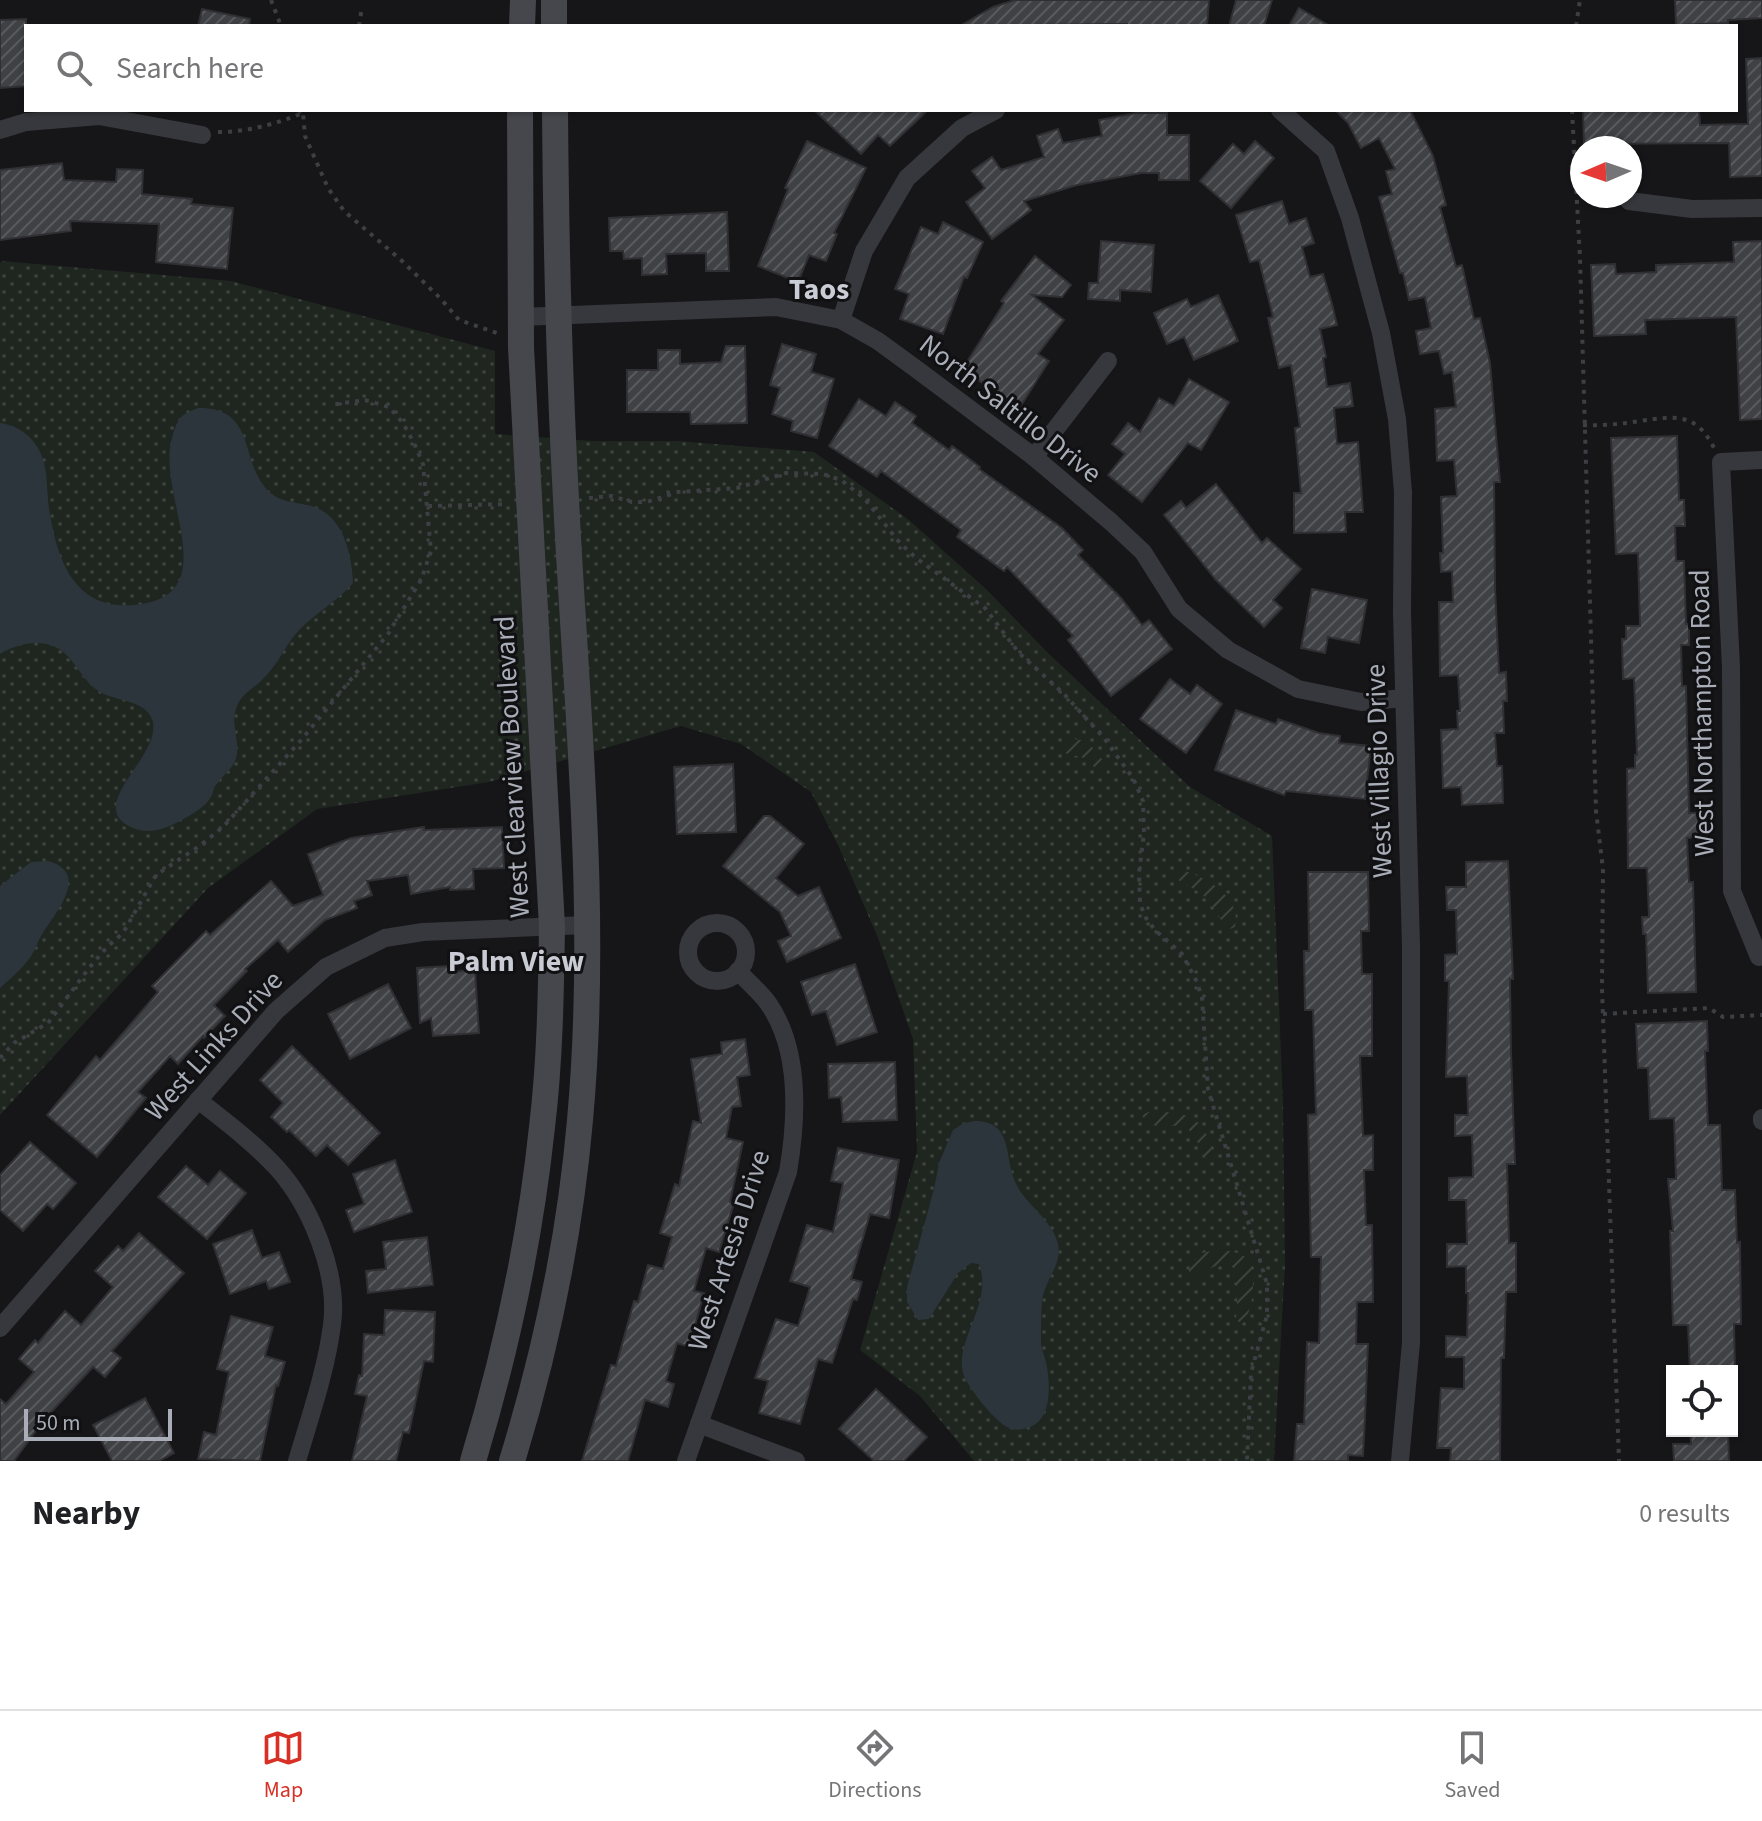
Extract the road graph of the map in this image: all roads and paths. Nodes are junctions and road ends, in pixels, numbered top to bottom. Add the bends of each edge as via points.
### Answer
1 (271, 0) edge
2 (523, 0) edge
3 (554, 0) edge
4 (1580, 0) edge
5 (362, 7) dead end
6 (280, 24) edge
7 (359, 24) edge
8 (522, 24) edge
9 (554, 24) edge
10 (1576, 24) edge
11 (299, 112) edge
12 (302, 112) edge
13 (520, 112) edge
14 (555, 112) edge
15 (992, 112) edge
16 (1282, 112) edge
17 (1572, 112) edge
18 (0, 130) edge
19 (203, 133) joint
20 (1642, 203) edge
21 (1762, 208) edge
22 (558, 315) junction
23 (520, 317) junction
24 (841, 320) junction
25 (521, 348) junction
26 (1108, 361) dead end
27 (330, 405) dead end
28 (1583, 425) junction
29 (1034, 457) junction
30 (1762, 460) edge
31 (1721, 462) junction
32 (578, 500) dead end
33 (514, 504) dead end
34 (428, 506) junction
35 (1404, 698) junction
36 (586, 925) junction
37 (552, 927) junction
38 (1759, 957) dead end
39 (738, 971) dead end
40 (1603, 1014) junction
41 (1762, 1015) edge
42 (0, 1058) edge
43 (198, 1100) junction
44 (0, 1328) edge
45 (699, 1424) junction
46 (297, 1461) edge
47 (473, 1461) edge
48 (512, 1461) edge
49 (686, 1461) edge
50 (796, 1461) edge
51 (1247, 1461) edge
52 (1400, 1461) edge
53 (1619, 1461) edge

1 - 6 path
2 - 8 street
3 - 9 street
4 - 10 path
5 - 7 path
11 - 19 path via 261,127
12 - 25 path via 305,136 344,211 459,320 501,334 502,350
13 - 23 street, West Clearview Boulevard
14 - 22 street
15 - 24 street via 962,128 907,178 864,251
16 - 35 street, West Villagio Drive via 1326,151 1381,333 1397,419 1403,492
17 - 28 path
18 - 19 street via 26,122 99,116
20 - 21 street via 1692,209
22 - 23 street, North Saltillo Drive
22 - 24 street, North Saltillo Drive via 776,307
22 - 36 street
23 - 25 street, West Clearview Boulevard
24 - 29 street, North Saltillo Drive via 878,341
25 - 37 street, West Clearview Boulevard
26 - 29 street
27 - 34 path via 365,400 389,407 423,464
28 - 31 path via 1674,416 1689,420 1704,430
28 - 40 path via 1596,811 1603,869
29 - 35 street, North Saltillo Drive via 1143,552 1179,609 1228,650 1298,689 1361,702
30 - 31 street
31 - 38 street, West Northampton Road via 1731,667 1732,891
32 - 51 path via 611,496 647,502 678,492 737,488 786,473 841,480 864,498 916,558 985,608 1019,653 1122,760 1143,801 1140,904 1155,930 1182,954 1197,982 1208,1089 1267,1284 1267,1315 1251,1373
33 - 34 path
34 - 42 path via 431,551 426,571 382,642 224,826 156,875 123,933 48,1023
35 - 52 street, West Villagio Drive via 1411,946 1411,1343
36 - 37 street, West Links Drive
36 - 48 street via 575,1172 552,1310
37 - 43 street, West Links Drive via 423,932 385,938 351,953 326,967 276,1011
37 - 47 street, West Clearview Boulevard via 547,1065 534,1193 505,1344
39 - 45 street, West Artesia Drive via 768,1003 786,1042 794,1138 788,1172
40 - 41 path via 1709,1008 1723,1017
40 - 53 path
43 - 44 street, West Links Drive
43 - 46 street via 278,1169 313,1222 329,1271 332,1323
45 - 49 street, West Artesia Drive
45 - 50 street

